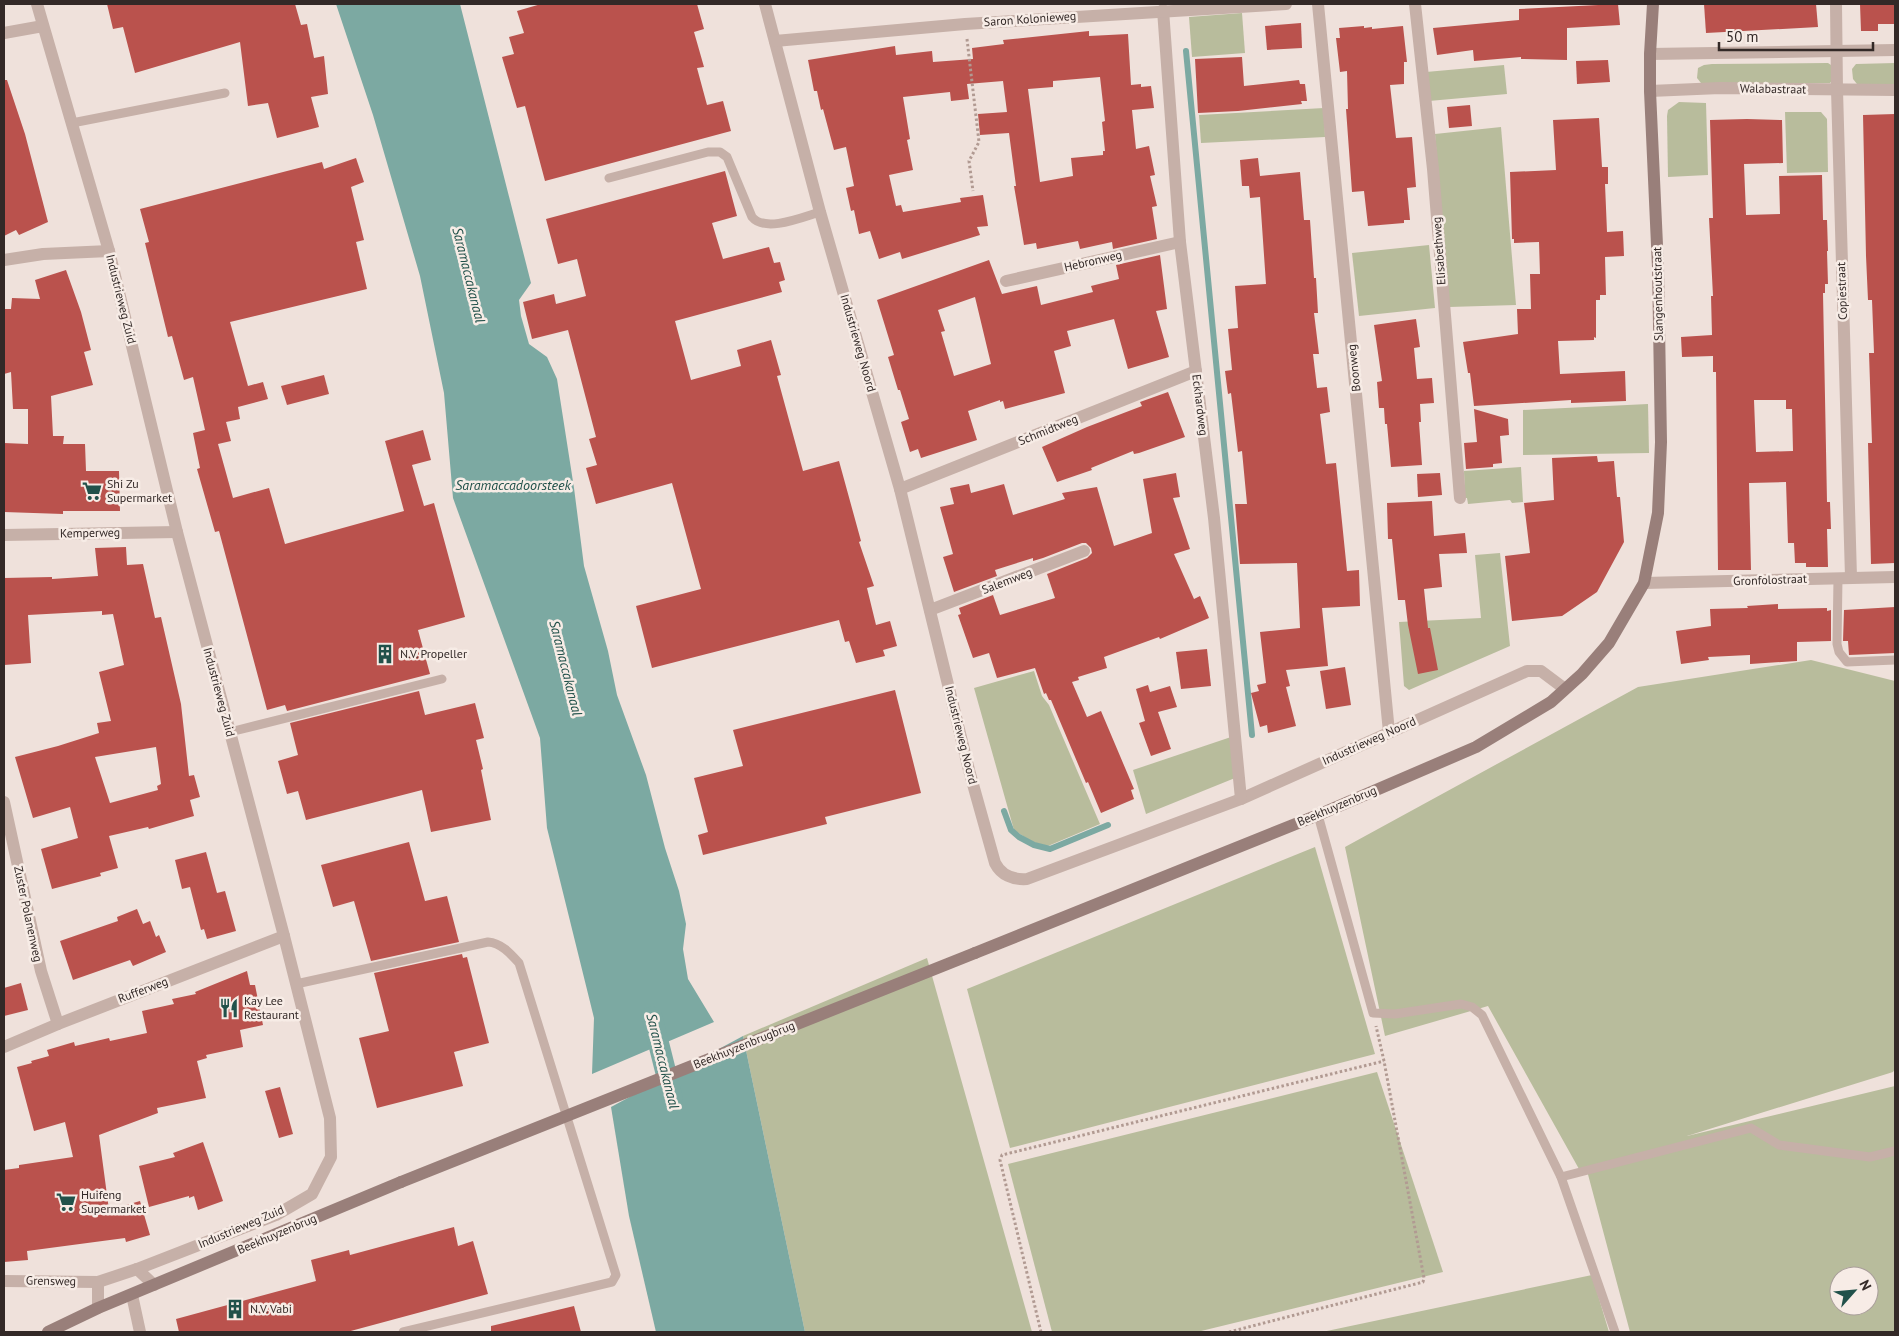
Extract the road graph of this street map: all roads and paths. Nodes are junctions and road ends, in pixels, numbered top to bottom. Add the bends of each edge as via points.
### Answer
1 (37, 4) edge
2 (764, 4) edge
3 (1286, 4) edge
4 (1318, 4) edge
5 (1415, 4) edge
6 (1653, 4) edge
7 (1836, 4) edge
8 (1163, 10) junction
9 (965, 24) junction
10 (43, 26) junction
11 (4, 32) edge
12 (775, 41) junction
13 (1895, 50) edge
14 (1837, 51) junction
15 (1650, 54) junction
16 (1836, 90) junction
17 (1895, 90) edge
18 (1650, 91) junction
19 (225, 93) dead end
20 (72, 123) junction
21 (609, 178) dead end
22 (973, 191) dead end
23 (820, 212) junction
24 (1180, 242) junction
25 (109, 251) junction
26 (4, 260) edge
27 (1006, 281) dead end
28 (1196, 371) junction
29 (900, 489) junction
30 (1460, 498) dead end
31 (176, 532) junction
32 (4, 535) edge
33 (1084, 551) dead end
34 (1851, 577) junction
35 (1895, 577) edge
36 (1838, 578) junction
37 (1644, 584) junction
38 (930, 610) junction
39 (1895, 660) edge
40 (442, 679) dead end
41 (1565, 689) junction
42 (230, 732) junction
43 (1389, 732) junction
44 (1241, 798) junction
45 (4, 802) edge
46 (1318, 814) junction
47 (284, 936) junction
48 (975, 953) joint
49 (296, 984) junction
50 (1372, 1013) junction
51 (58, 1024) junction
52 (4, 1047) edge
53 (1384, 1061) junction
54 (1895, 1151) edge
55 (1561, 1177) junction
56 (401, 1182) joint
57 (137, 1269) junction
58 (4, 1281) edge
59 (98, 1282) junction
60 (154, 1285) junction
61 (132, 1295) junction
62 (98, 1308) junction
63 (48, 1332) edge
64 (140, 1332) edge
65 (403, 1332) edge
66 (1041, 1332) edge
67 (1229, 1332) edge
68 (1615, 1332) edge

1 - 10 street, Industrieweg Zuid
2 - 12 street, Industrieweg Noord
3 - 8 street, Saron Kolonieweg
4 - 43 street, Boonweg
5 - 30 street, Elisabethweg via 1433,169
6 - 15 street, Slangenhoutstraat
7 - 14 street, Copiestraat
8 - 9 street, Saron Kolonieweg
8 - 24 street, Eckhardweg
9 - 12 street, Saron Kolonieweg
9 - 22 path via 979,142 969,161
10 - 11 street
10 - 20 street, Industrieweg Zuid
12 - 23 street, Industrieweg Noord
13 - 14 street
14 - 15 street
14 - 16 street, Copiestraat
15 - 18 street, Slangenhoutstraat
16 - 17 street, Walabastraat
16 - 18 street, Walabastraat via 1720,88
16 - 34 street, Copiestraat
18 - 37 street, Slangenhoutstraat via 1661,442 1658,513
19 - 20 lane
20 - 25 street, Industrieweg Zuid
21 - 23 lane via 708,152 720,152 727,157 756,221 774,225
23 - 29 street, Industrieweg Noord
24 - 27 street, Hebronweg
24 - 28 street, Eckhardweg
25 - 26 street via 43,254
25 - 31 street, Industrieweg Zuid
28 - 29 street, Schmidtweg
28 - 44 street, Eckhardweg
29 - 38 street, Industrieweg Noord
31 - 32 street, Kemperweg
31 - 42 street, Industrieweg Zuid
33 - 38 street, Salemweg
34 - 35 street, Gronfolostraat
34 - 36 street, Gronfolostraat
36 - 37 street, Gronfolostraat
36 - 39 lane via 1839,652 1847,662
37 - 41 street, Beekhuyzenbrug via 1609,643
38 - 44 street, Industrieweg Noord via 995,864 1005,875 1027,879
40 - 42 lane
41 - 43 street, Industrieweg Noord via 1541,671 1527,671
41 - 46 street, Beekhuyzenbrug via 1551,702 1476,748
42 - 47 street, Industrieweg Zuid
43 - 44 street, Industrieweg Noord
45 - 51 street, Zuster Polanenweg via 41,971
46 - 48 street, Beekhuyzenbrug
46 - 50 lane
47 - 49 street, Industrieweg Zuid
47 - 51 street, Rufferweg
48 - 56 street, Beekhuyzenbrugbrug, bridge
49 - 57 street, Industrieweg Zuid via 330,1118 331,1157 312,1194 276,1215
49 - 65 lane via 488,942 500,945 511,954 519,963 616,1275 612,1282
50 - 53 path
50 - 55 lane via 1395,1014 1461,1004 1477,1010
51 - 52 street, Rufferweg
53 - 66 path via 1002,1155 1000,1160
53 - 67 path via 1423,1282
54 - 55 lane via 1870,1157 1779,1145 1751,1128
55 - 68 lane
56 - 60 street, Beekhuyzenbrug
57 - 59 street, Grensweg
57 - 60 street
58 - 59 street, Grensweg
59 - 62 street
60 - 61 street, Beekhuyzenbrug
61 - 62 street, Beekhuyzenbrug
61 - 64 street
62 - 63 street, Beekhuyzenbrug

